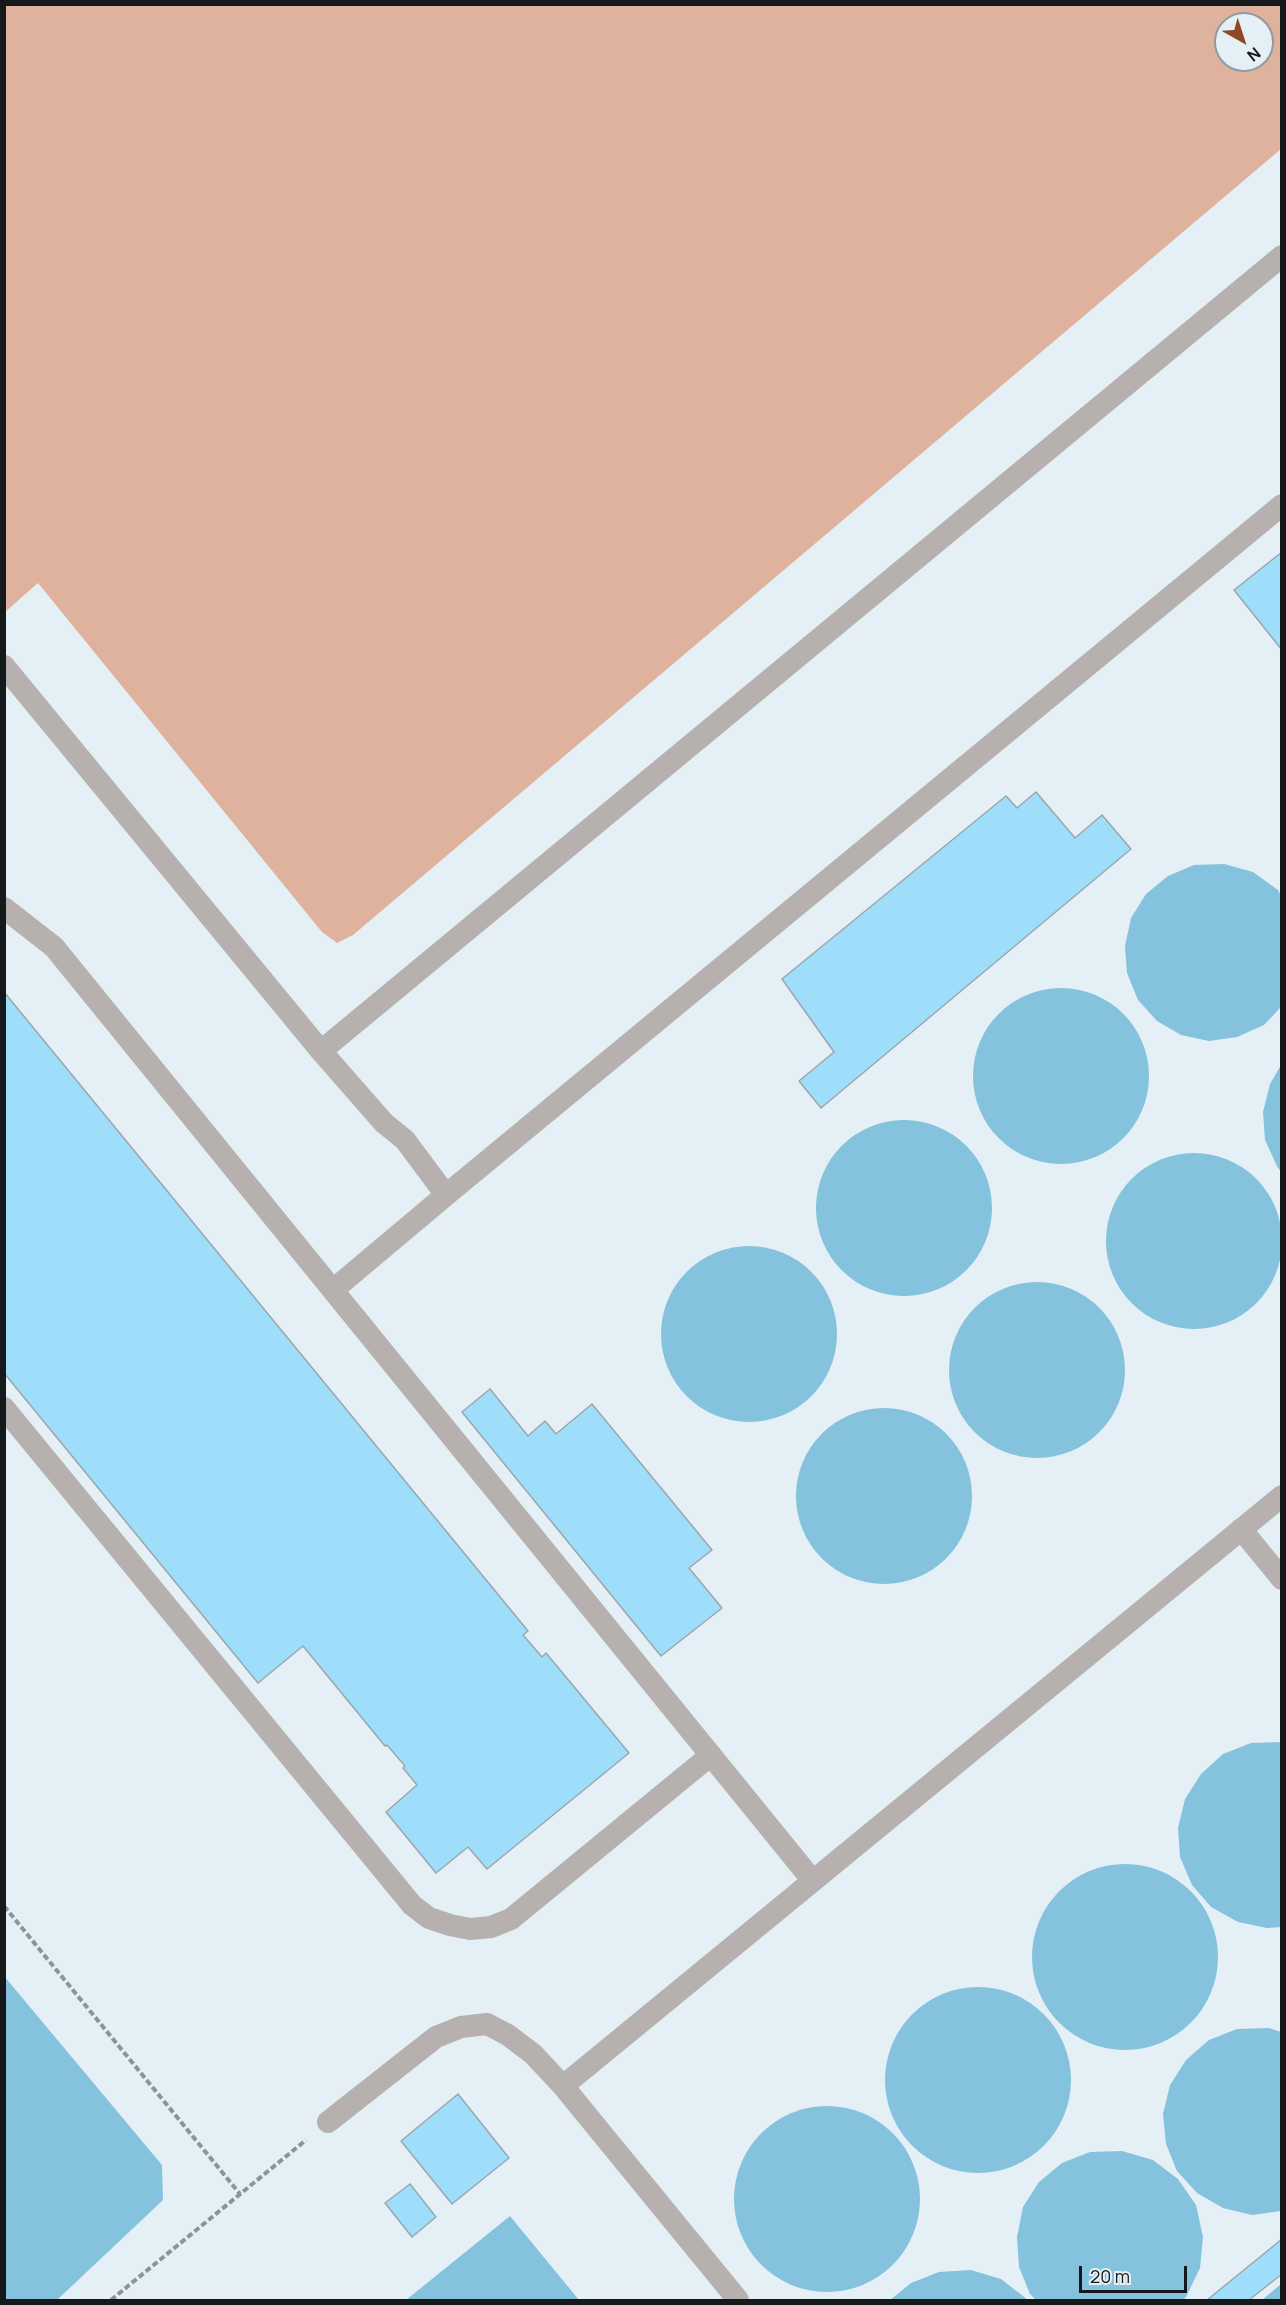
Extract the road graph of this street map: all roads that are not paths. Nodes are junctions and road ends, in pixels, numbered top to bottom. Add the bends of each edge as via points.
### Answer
1 (1281, 256) edge
2 (1281, 505) edge
3 (4, 666) edge
4 (4, 908) edge
5 (321, 1051) junction
6 (446, 1195) junction
7 (333, 1290) junction
8 (4, 1408) edge
9 (1281, 1496) edge
10 (1241, 1529) junction
11 (1281, 1579) edge
12 (711, 1755) junction
13 (813, 1881) junction
14 (563, 2086) junction
15 (328, 2122) road end
16 (738, 2301) edge

1 - 5 lane
2 - 6 lane
3 - 5 lane
4 - 7 lane via 54,947
5 - 6 lane via 384,1123 405,1140
6 - 7 lane
7 - 12 lane
8 - 12 lane via 412,1905 429,1918 470,1929 491,1927 511,1919
9 - 10 lane
10 - 11 lane
10 - 13 lane
12 - 13 lane
13 - 14 lane
14 - 15 lane via 533,2054 508,2035 488,2024 461,2027 436,2037
14 - 16 lane

